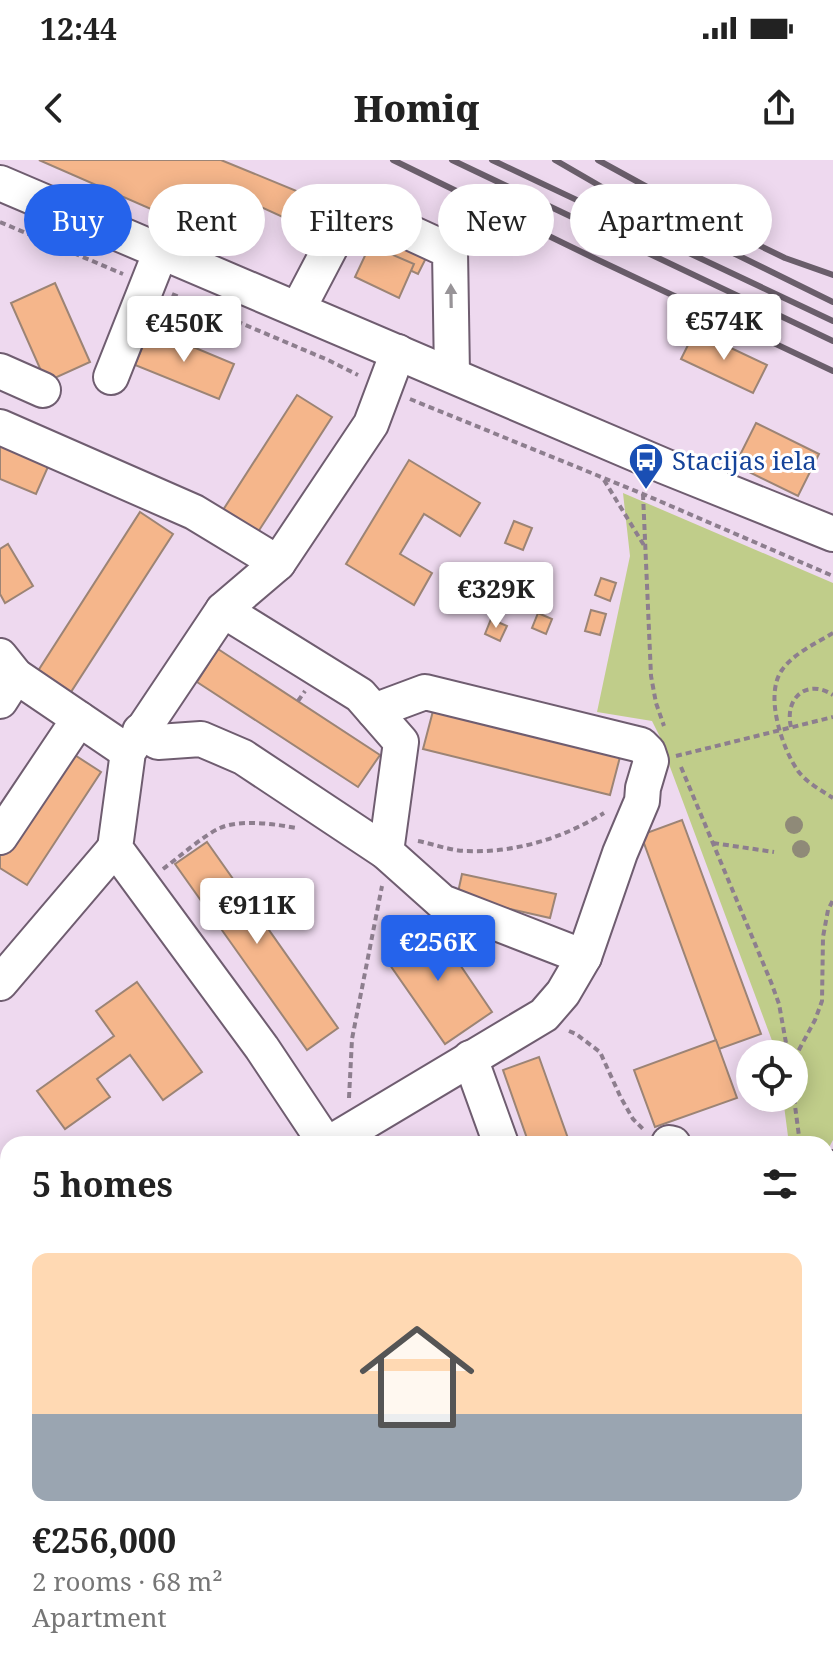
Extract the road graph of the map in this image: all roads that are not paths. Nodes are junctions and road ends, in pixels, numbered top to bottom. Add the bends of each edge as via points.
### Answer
1 (0, 183) edge
2 (148, 246) edge
3 (159, 256) edge
4 (173, 256) edge
5 (298, 309) junction
6 (398, 352) junction
7 (0, 371) edge
8 (452, 374) junction
9 (111, 377) dead end
10 (43, 390) dead end
11 (0, 427) edge
12 (833, 534) edge
13 (278, 563) junction
14 (223, 610) junction
15 (5, 678) edge
16 (374, 711) junction
17 (79, 719) junction
18 (134, 742) junction
19 (0, 837) edge
20 (115, 848) junction
21 (385, 858) junction
22 (584, 957) junction
23 (0, 983) edge
24 (470, 1058) junction
25 (331, 1136) edge
26 (341, 1136) edge
27 (498, 1136) edge

1 - 2 street
3 - 9 street
4 - 5 street
5 - 6 street
8 -> 5 street via 450,251 352,206
6 - 8 street
6 - 13 street via 371,424
7 - 10 street
8 - 12 street
11 - 13 street via 194,512
13 - 14 street
14 - 16 street via 360,695
14 - 18 street
15 - 17 street
16 - 21 street via 401,742
16 - 22 street via 425,692 641,745 648,752 651,761 642,801
17 - 18 street
17 - 19 street
18 - 20 street
18 - 21 street via 201,739 243,757
20 - 23 street
20 - 25 street
21 - 22 street via 442,902
22 - 24 street via 541,1017
24 - 26 street
24 - 27 street

